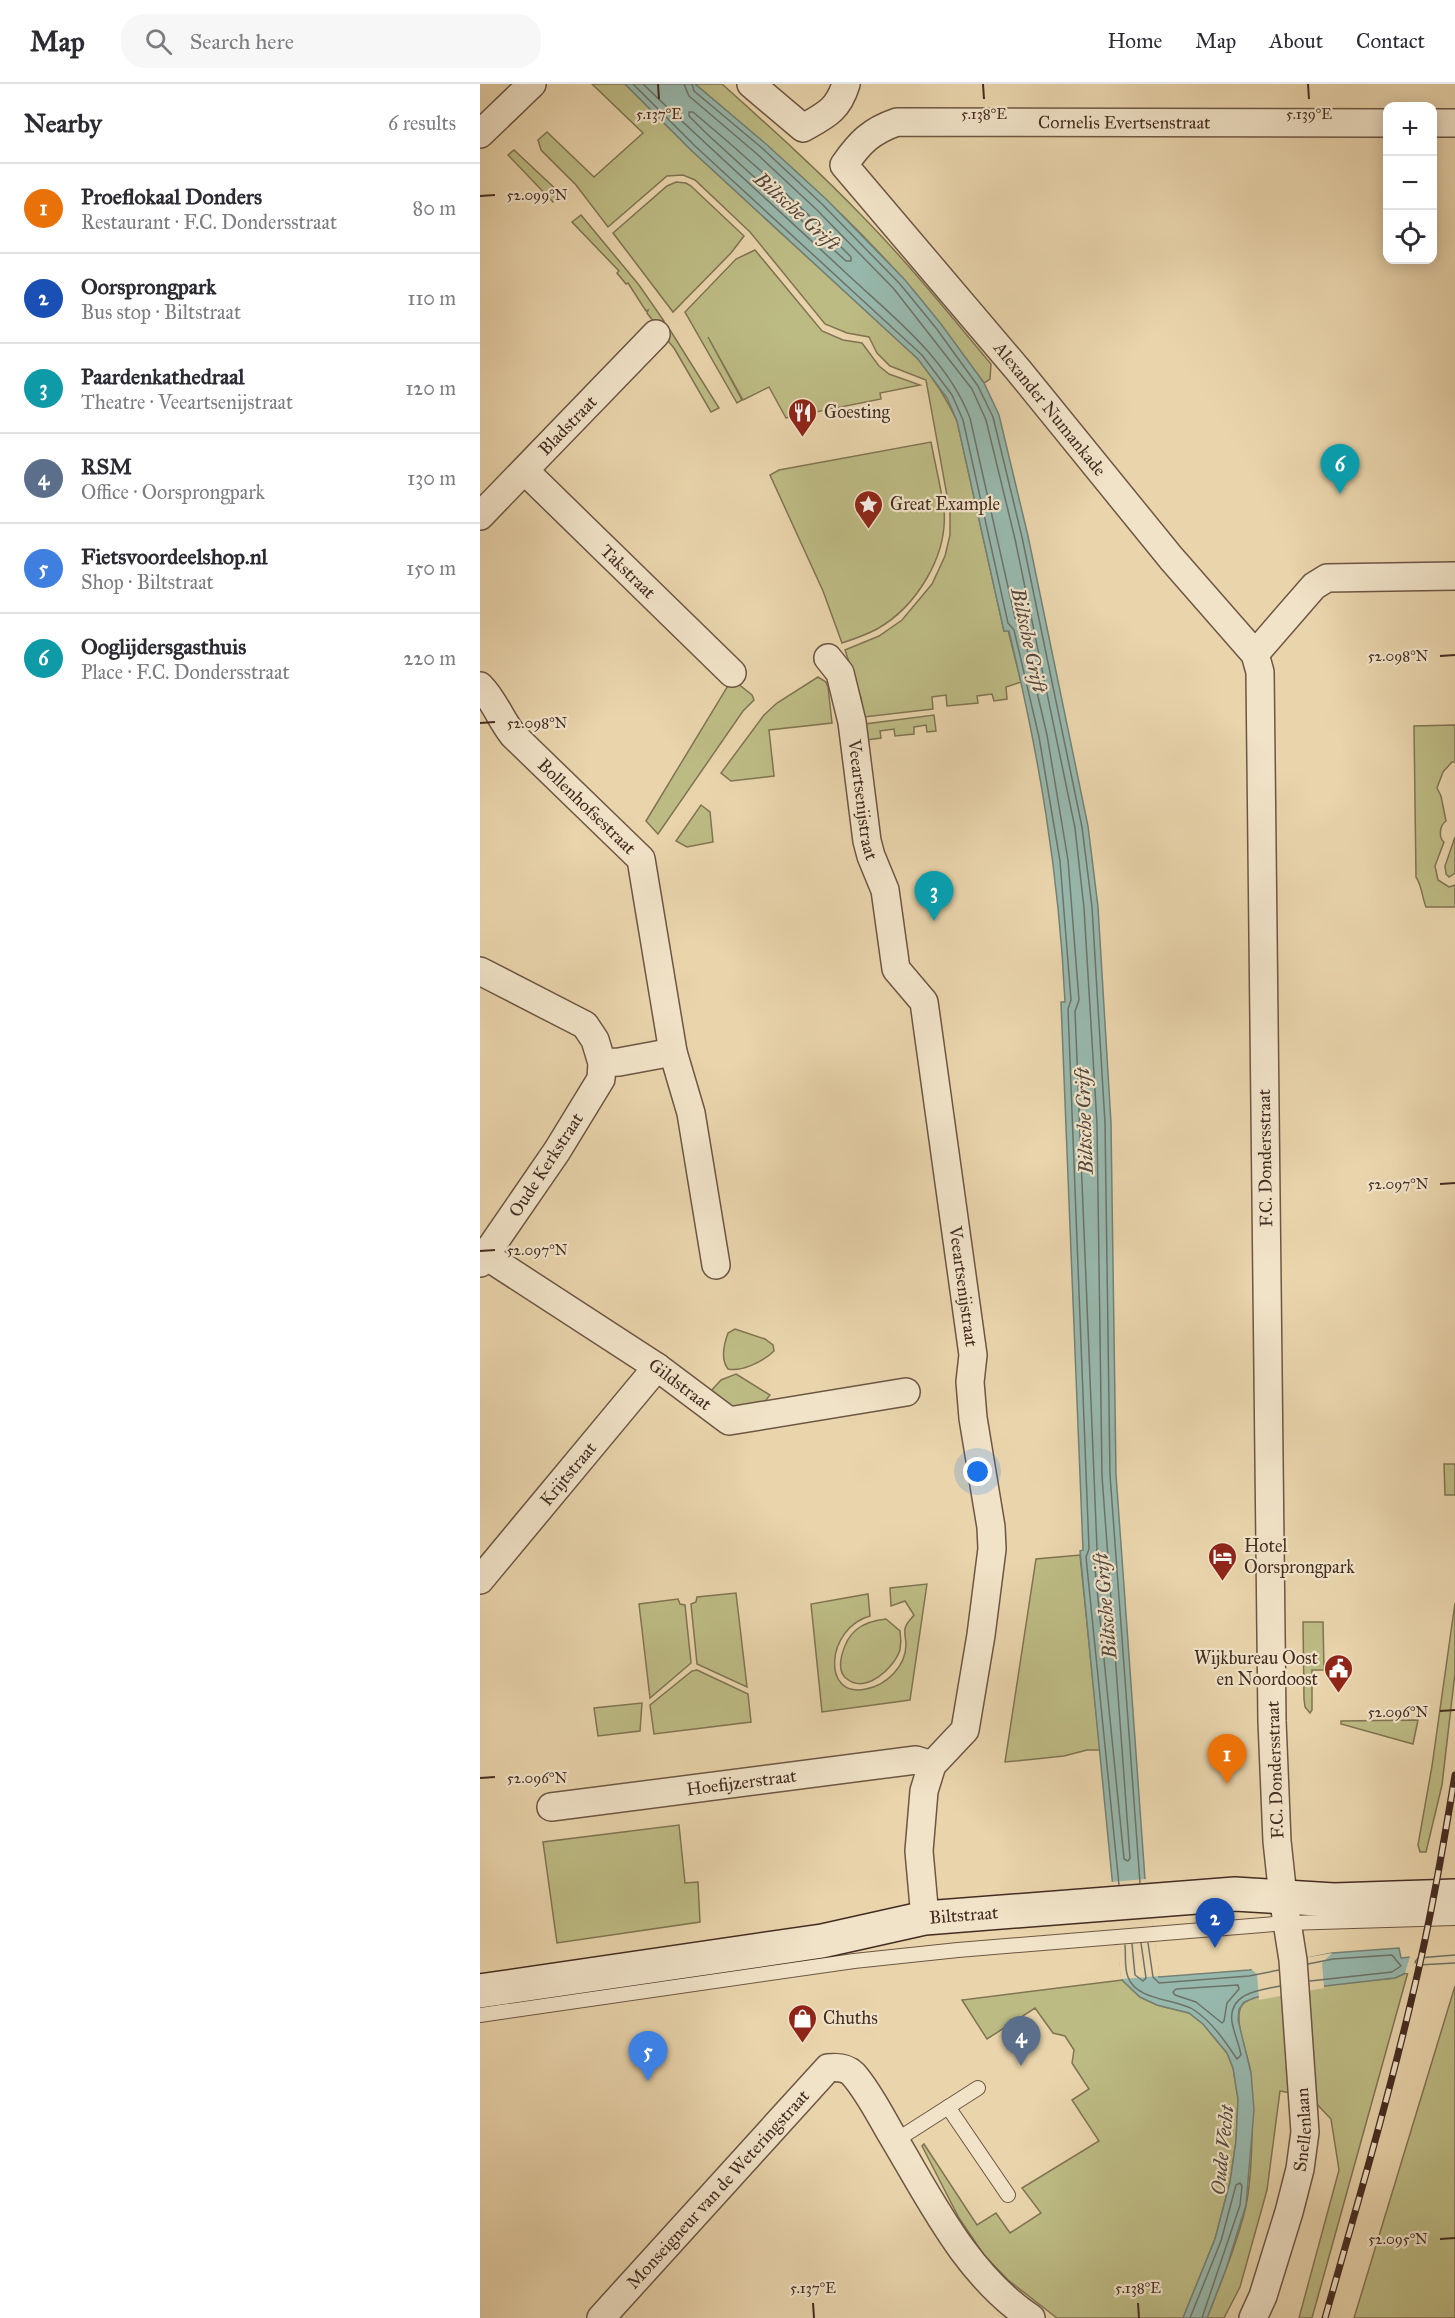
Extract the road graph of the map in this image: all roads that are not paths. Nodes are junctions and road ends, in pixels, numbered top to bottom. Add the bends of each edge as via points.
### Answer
1 (532, 84) edge
2 (751, 84) edge
3 (846, 84) edge
4 (485, 120) edge
5 (1383, 123) edge
6 (1437, 123) edge
7 (1455, 123) edge
8 (844, 165) joint
9 (656, 334) dead end
10 (525, 471) junction
11 (480, 516) edge
12 (1455, 576) edge
13 (1255, 654) junction
14 (828, 658) dead end
15 (732, 672) dead end
16 (480, 686) edge
17 (480, 971) edge
18 (673, 1052) junction
19 (602, 1063) junction
20 (482, 1257) edge
21 (717, 1265) dead end
22 (657, 1367) junction
23 (906, 1392) dead end
24 (480, 1580) edge
25 (932, 1765) junction
26 (551, 1807) dead end
27 (1455, 1896) edge
28 (1285, 1910) junction
29 (925, 1918) junction
30 (1455, 1918) edge
31 (480, 1991) edge
32 (480, 2015) edge
33 (978, 2088) dead end
34 (948, 2107) junction
35 (895, 2141) junction
36 (1008, 2195) dead end
37 (1258, 2311) edge
38 (601, 2318) edge
39 (1030, 2318) edge

1 - 4 street
2 - 3 street via 803,128 828,114 841,101
5 - 8 street, Cornelis Evertsenstraat via 897,122 876,130
6 - 7 street
8 - 13 street, Alexander Numankade
9 - 10 street, Bladstraat
10 - 11 street, Bladstraat
10 - 15 street, Takstraat
12 - 13 street via 1327,578 1314,586
13 - 28 street, F.C. Dondersstraat via 1260,672 1272,1722 1277,1841
14 - 25 street, Veeartsenijstraat via 840,673 852,722 867,841 885,890 896,969 924,1002 973,1355 973,1418 991,1527 992,1549 981,1635 965,1730
16 - 18 street, Bollenhofsestraat via 513,735 641,859
17 - 19 street via 585,1025 596,1040
18 - 19 street
18 - 21 street, Bollenhofsestraat via 691,1113
19 - 20 street, Oude Kerkstraat via 601,1079 595,1089
20 - 22 street, Gildstraat
22 - 23 street, Gildstraat via 729,1421
22 - 24 street, Krijtstraat
25 - 26 street, Hoefijzerstraat via 916,1760
25 - 29 street, Veeartsenijstraat via 924,1791 919,1851
27 - 28 street, Biltstraat via 1334,1900
28 - 29 street, Biltstraat via 1236,1894
28 - 30 lane, Biltstraat
28 - 32 lane, Biltstraat via 1154,1933 854,1961
28 - 37 street, Snellenlaan via 1293,1960 1305,2132 1289,2212
29 - 31 street, Biltstraat via 822,1941
33 - 34 lane
34 - 35 lane
34 - 36 lane
35 - 38 street, Monseigneur van de Weteringstraat via 852,2073 839,2066 828,2068
35 - 39 street via 969,2261 990,2285

